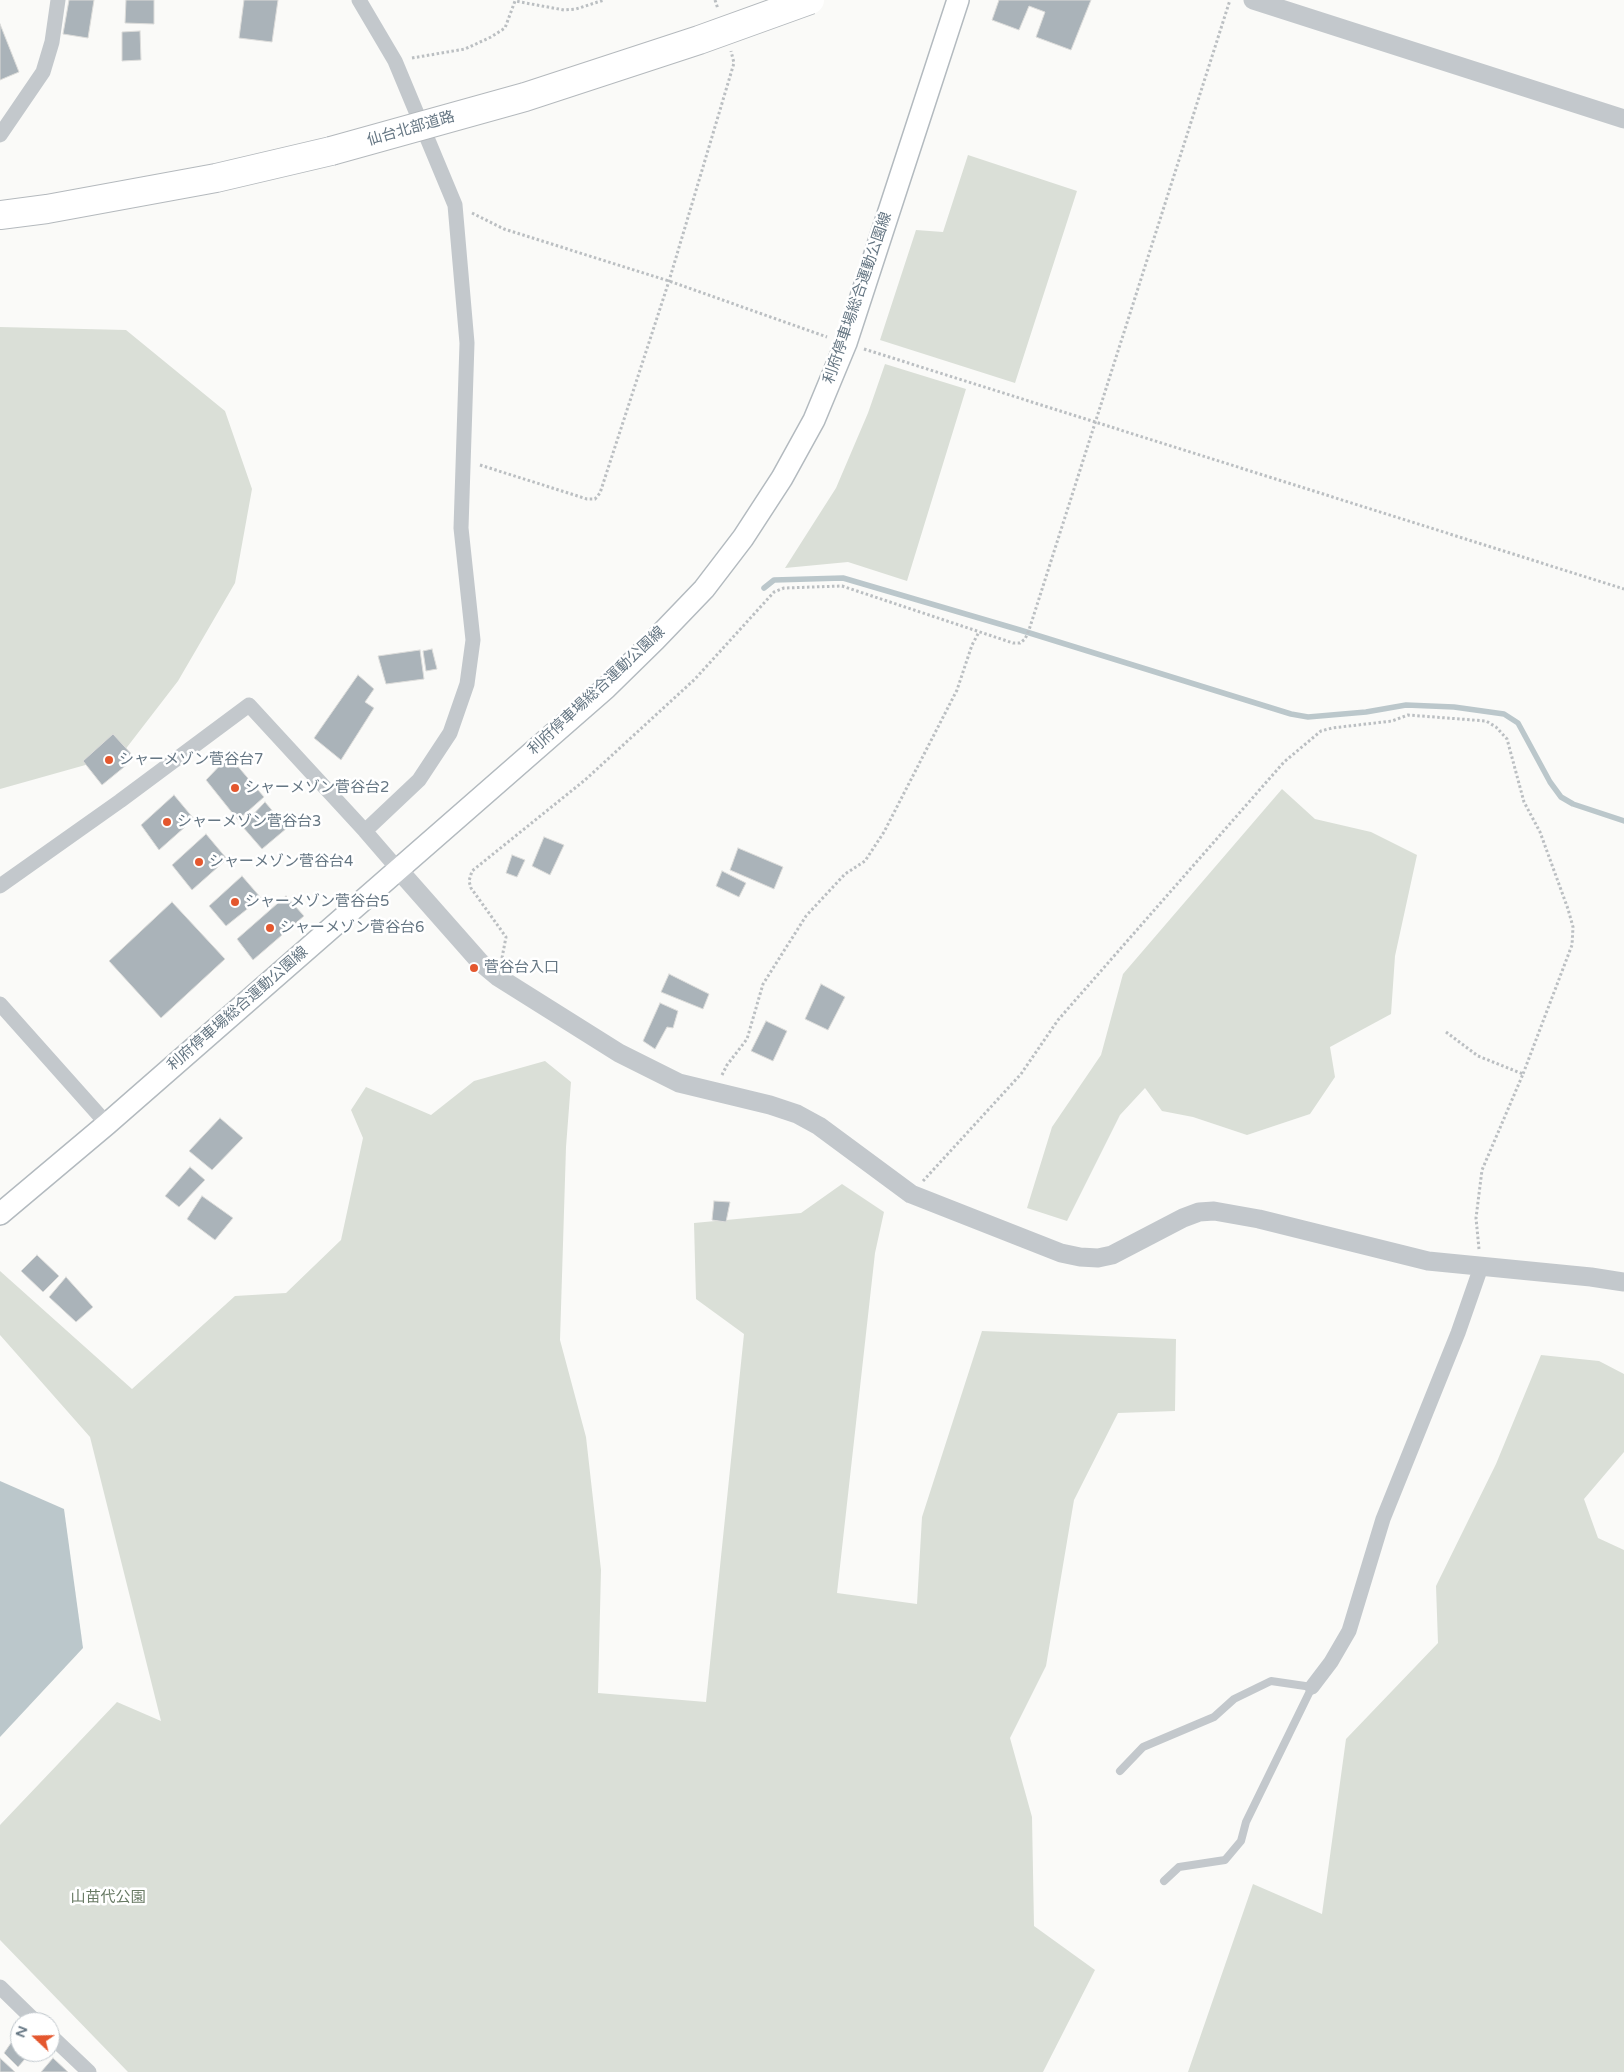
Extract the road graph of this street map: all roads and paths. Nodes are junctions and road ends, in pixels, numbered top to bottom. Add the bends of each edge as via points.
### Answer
1 (58, 0) edge
2 (359, 0) edge
3 (604, 0) edge
4 (715, 0) edge
5 (810, 0) edge
6 (958, 0) edge
7 (1230, 0) edge
8 (1253, 0) edge
9 (720, 18) dead end
10 (729, 45) dead end
11 (395, 61) junction
12 (1624, 119) edge
13 (0, 135) edge
14 (455, 205) junction
15 (0, 215) edge
16 (669, 281) junction
17 (846, 343) junction
18 (1095, 422) junction
19 (462, 460) junction
20 (1624, 589) edge
21 (979, 632) junction
22 (365, 831) junction
23 (398, 868) junction
24 (0, 886) edge
25 (498, 977) junction
26 (0, 1004) edge
27 (1446, 1032) dead end
28 (1523, 1074) junction
29 (715, 1092) junction
30 (107, 1124) junction
31 (911, 1194) junction
32 (0, 1214) edge
33 (1481, 1267) junction
34 (1624, 1282) edge
35 (1312, 1686) junction
36 (1120, 1771) dead end
37 (1164, 1881) dead end
38 (0, 1987) edge
39 (26, 2012) edge
40 (60, 2044) edge
41 (89, 2072) edge

1 - 13 street via 52,42 43,72
2 - 11 street
3 - 11 path via 564,10 515,1 505,28 491,38 465,49
4 - 9 path
5 - 15 highway, 仙台北部道路, bridge via 525,97 331,151 216,178
6 - 17 main road, 利府停車場総合運動公園線
7 - 18 path
8 - 12 street
10 - 16 path via 734,63
11 - 14 street
14 - 16 path via 504,229
14 - 19 street via 467,343
16 - 17 path
16 - 19 path via 600,494 595,499
17 - 18 path
17 - 23 main road, 利府停車場総合運動公園線 via 814,420 782,478 743,538 704,588 606,688
18 - 20 path
18 - 21 path via 1025,640 1013,643
19 - 22 street via 461,528 473,640 467,684 450,733 419,780
21 - 25 path via 842,586 784,588 774,592 688,686 585,780 472,872 471,888 506,937
21 - 29 path via 957,690 884,832 865,861 845,874 806,916 763,984 747,1039 727,1065
22 - 23 street
22 - 24 street via 249,705
23 - 25 street via 480,962
23 - 30 main road, 利府停車場総合運動公園線
25 - 29 street via 619,1053 679,1083
26 - 30 street
27 - 28 path via 1478,1056
28 - 31 path via 1572,945 1573,928 1540,832 1524,802 1507,738 1486,721 1408,715 1392,721 1332,728 1322,731 1284,762 1058,1020 1021,1074
28 - 33 path via 1482,1170 1476,1218
29 - 31 street via 797,1114 819,1126
30 - 32 main road, 利府停車場総合運動公園線
31 - 33 street via 1034,1243 1080,1257 1112,1255 1183,1218 1214,1211 1259,1219 1404,1256
33 - 34 street
33 - 35 street via 1383,1519 1349,1631
35 - 36 lane via 1271,1681 1234,1699 1214,1717 1143,1747
35 - 37 lane via 1246,1822 1241,1841 1225,1860 1179,1867
38 - 39 street
40 - 41 street

